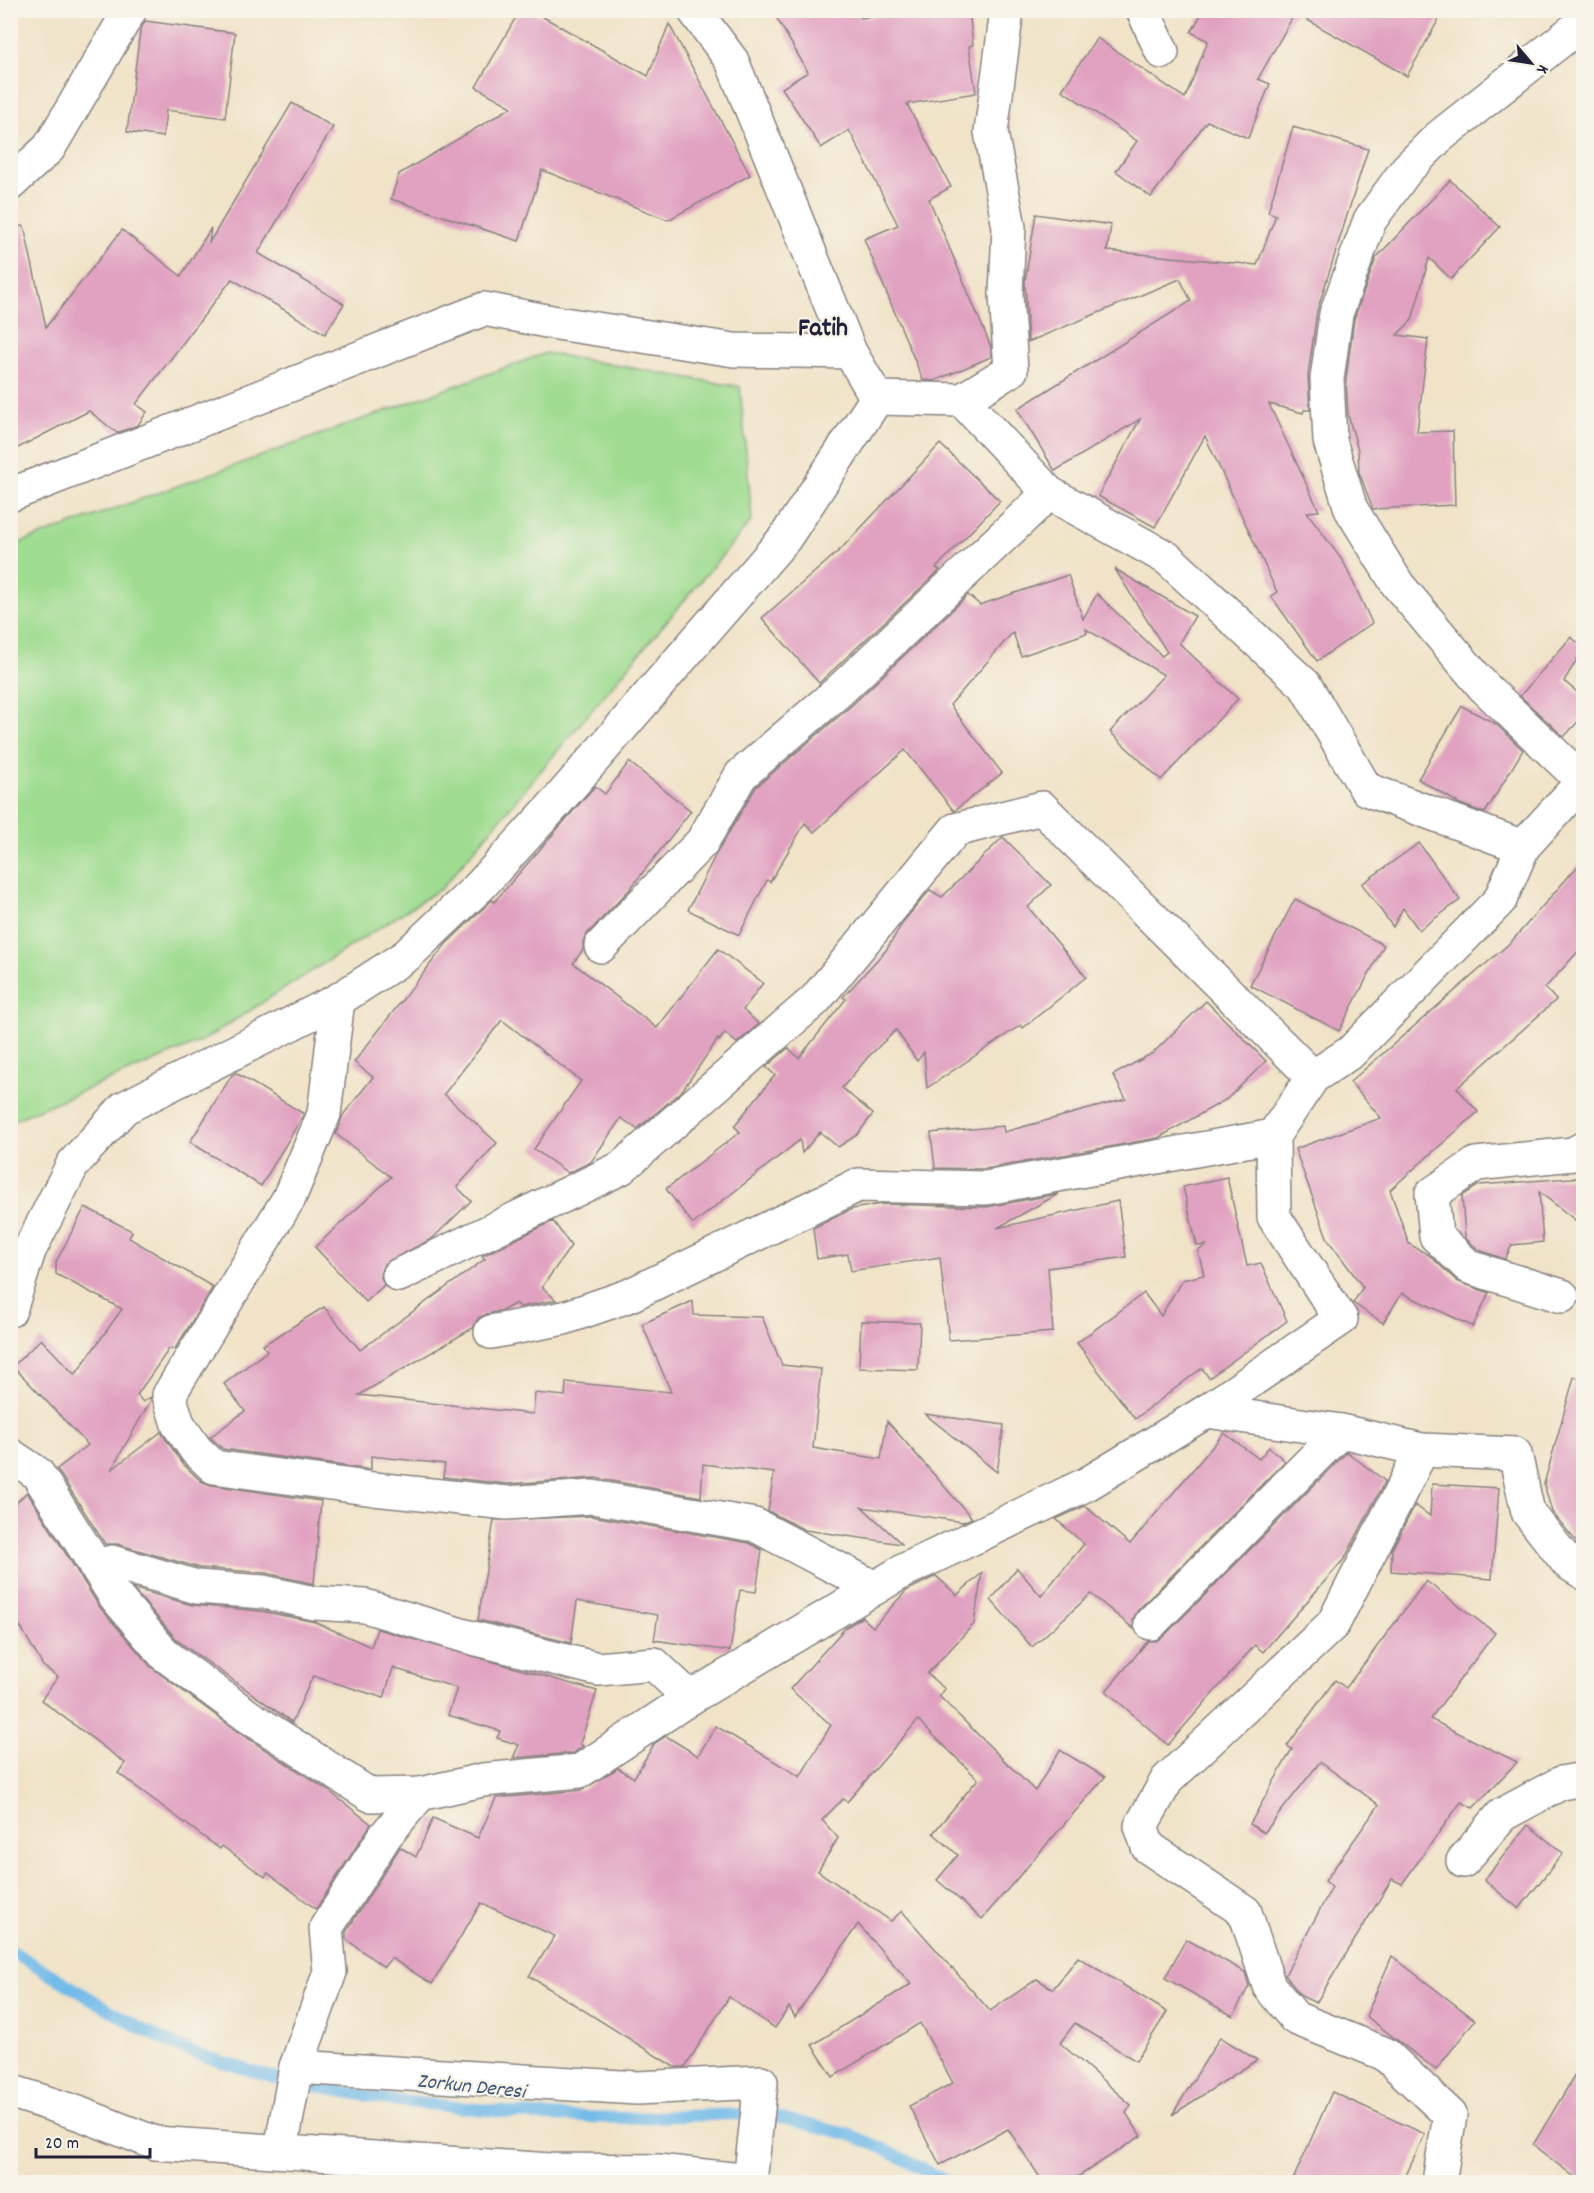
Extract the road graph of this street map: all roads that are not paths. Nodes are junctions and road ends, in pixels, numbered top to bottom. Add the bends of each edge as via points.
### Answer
1 (130, 10) edge
2 (694, 10) edge
3 (1007, 10) edge
4 (1143, 10) edge
5 (1584, 22) edge
6 (1162, 52) dead end
7 (10, 184) edge
8 (850, 352) junction
9 (877, 398) junction
10 (962, 400) junction
11 (1049, 493) junction
12 (10, 495) edge
13 (1583, 781) edge
14 (1523, 848) junction
15 (601, 946) dead end
16 (338, 1000) junction
17 (1313, 1077) junction
18 (1273, 1136) junction
19 (1584, 1148) edge
20 (399, 1275) dead end
21 (1562, 1296) dead end
22 (10, 1310) edge
23 (491, 1332) dead end
24 (1207, 1411) junction
25 (1341, 1431) junction
26 (1422, 1450) junction
27 (10, 1455) edge
28 (95, 1566) junction
29 (1584, 1573) edge
30 (874, 1588) junction
31 (1151, 1623) dead end
32 (690, 1698) junction
33 (1584, 1779) edge
34 (420, 1794) junction
35 (1463, 1861) dead end
36 (296, 2067) junction
37 (10, 2091) edge
38 (281, 2150) junction
39 (750, 2182) edge
40 (1439, 2182) edge

1 - 7 street via 49,148
2 - 8 street via 732,62
3 - 10 street via 992,132 1009,227 1006,294 1011,370
4 - 6 street
5 - 13 street via 1439,137 1407,169 1370,220 1336,314 1327,379 1330,441 1351,509 1398,585 1483,686
8 - 9 street
8 - 12 street via 734,350 484,309
9 - 10 street
9 - 16 street via 785,538 547,812 480,886 406,956
10 - 11 street
11 - 14 street via 1167,558 1305,685 1366,789
11 - 15 street via 839,691 741,775 702,842
13 - 14 street
14 - 17 street via 1500,900 1351,1052
16 - 22 street via 124,1108 73,1164 29,1251
16 - 30 street via 324,1114 289,1198 169,1395 178,1424 196,1450 214,1467 277,1477 507,1503 592,1497 754,1525
17 - 18 street
17 - 20 street via 1042,808 955,830 815,1000 621,1168
18 - 23 street via 986,1188 858,1185 628,1296 564,1318
18 - 24 street via 1274,1217 1341,1319
19 - 21 street via 1573,1154 1476,1164 1432,1194 1436,1236 1469,1267
24 - 25 street
24 - 30 street via 1087,1484
25 - 26 street
25 - 31 street
26 - 29 street via 1515,1454 1528,1512 1568,1563
26 - 40 street via 1333,1624 1167,1780 1141,1826 1148,1847 1245,1912 1269,1986 1294,2018 1385,2054 1450,2115
27 - 28 street via 37,1473
28 - 32 street via 112,1562 197,1587 365,1606 598,1669 654,1664
28 - 34 street via 114,1596 165,1655 248,1716 370,1795
30 - 32 street
32 - 34 street via 580,1771 483,1780
33 - 35 street via 1561,1784 1502,1815
34 - 36 street via 385,1836 326,1928 330,1972
36 - 38 street
36 - 39 street via 637,2088 761,2082
37 - 38 street via 155,2143
38 - 39 street via 550,2170 658,2171

